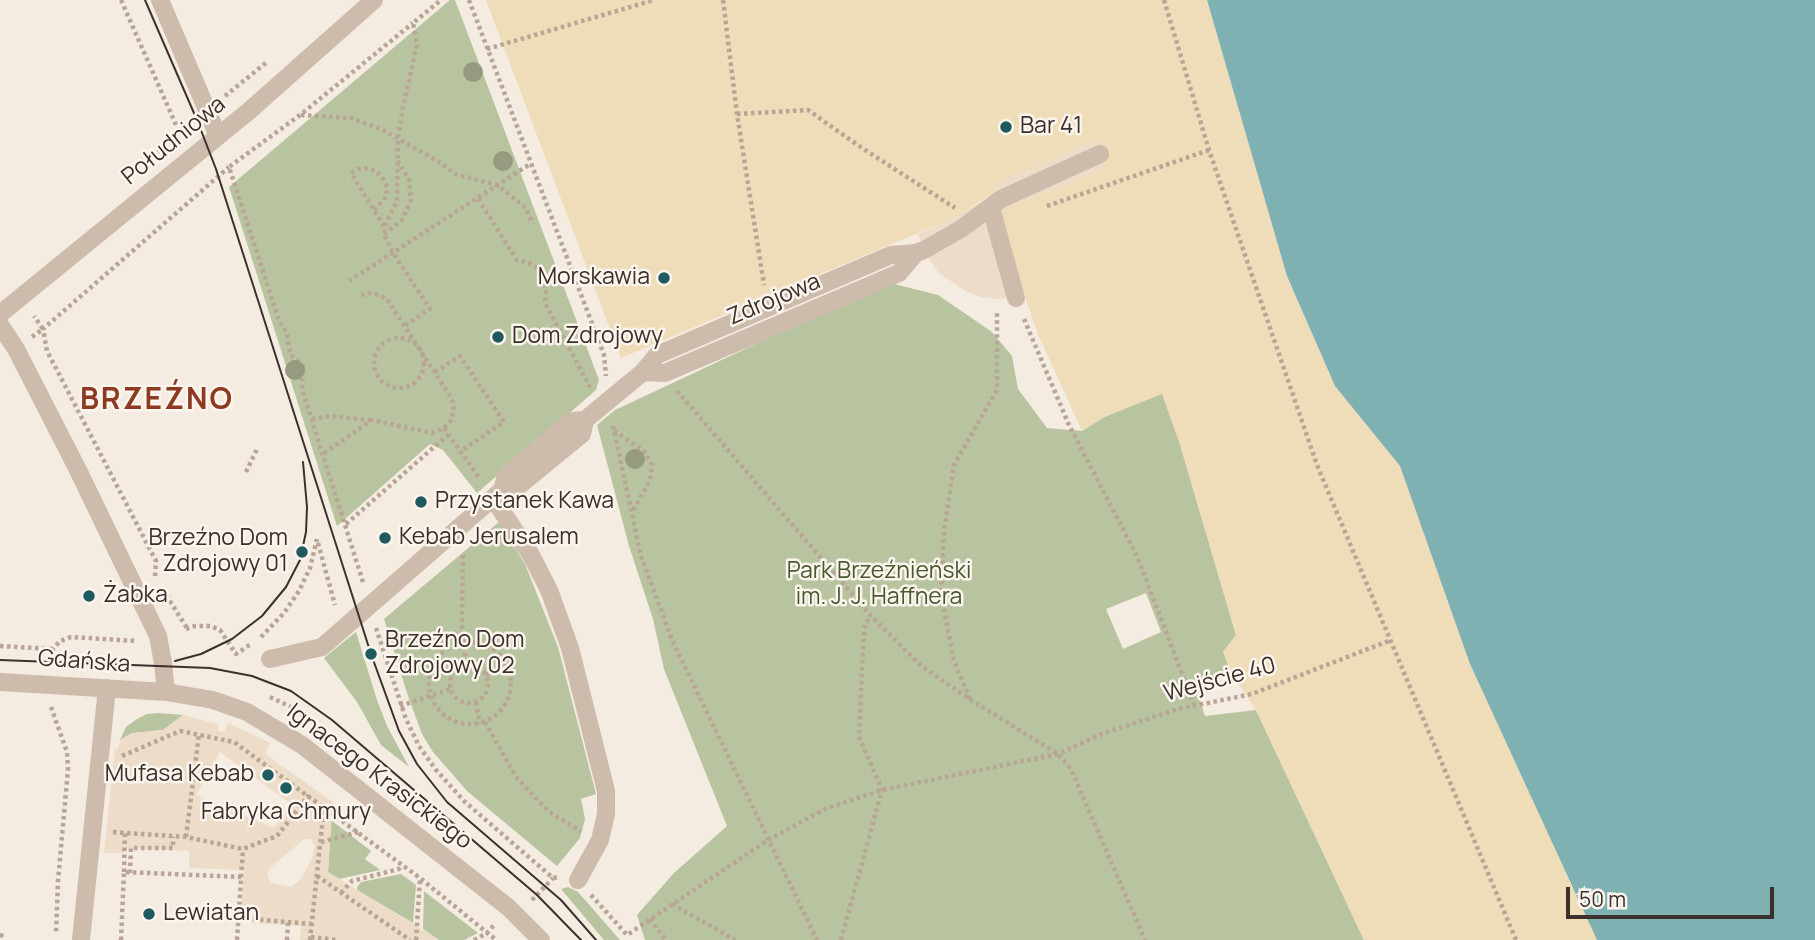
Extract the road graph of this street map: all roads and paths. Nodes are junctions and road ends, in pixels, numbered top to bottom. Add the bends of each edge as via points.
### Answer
1 (121, 0) edge
2 (160, 0) edge
3 (374, 0) edge
4 (441, 0) edge
5 (469, 0) edge
6 (654, 0) edge
7 (723, 0) edge
8 (1164, 0) edge
9 (413, 23) junction
10 (487, 49) junction
11 (269, 60) dead end
12 (207, 111) junction
13 (737, 114) junction
14 (300, 116) junction
15 (180, 134) junction
16 (218, 136) junction
17 (398, 138) junction
18 (1209, 150) junction
19 (1100, 154) dead end
20 (191, 159) junction
21 (397, 159) junction
22 (148, 161) dead end
23 (530, 164) junction
24 (229, 167) junction
25 (497, 186) junction
26 (203, 189) junction
27 (478, 199) junction
28 (374, 210) junction
29 (996, 218) junction
30 (973, 221) junction
31 (533, 223) dead end
32 (385, 231) junction
33 (393, 253) junction
34 (916, 253) junction
35 (349, 281) dead end
36 (358, 296) dead end
37 (1016, 298) joint
38 (998, 299) dead end
39 (768, 308) junction
40 (0, 314) edge
41 (0, 325) edge
42 (405, 325) junction
43 (420, 348) junction
44 (435, 372) junction
45 (643, 372) junction
46 (665, 373) junction
47 (604, 403) junction
48 (312, 419) junction
49 (372, 420) junction
50 (444, 428) junction
51 (449, 434) junction
52 (258, 447) dead end
53 (461, 451) junction
54 (324, 453) junction
55 (246, 472) dead end
56 (497, 494) junction
57 (632, 512) junction
58 (463, 523) junction
59 (346, 524) junction
60 (155, 578) dead end
61 (162, 588) dead end
62 (370, 605) junction
63 (871, 616) junction
64 (187, 628) junction
65 (341, 630) junction
66 (175, 632) dead end
67 (1391, 640) junction
68 (136, 641) dead end
69 (463, 642) junction
70 (0, 646) edge
71 (270, 659) dead end
72 (507, 665) junction
73 (466, 666) junction
74 (486, 675) junction
75 (0, 682) edge
76 (107, 688) junction
77 (451, 689) junction
78 (166, 692) junction
79 (430, 696) junction
80 (971, 700) junction
81 (476, 702) junction
82 (51, 704) dead end
83 (1194, 705) junction
84 (401, 706) junction
85 (482, 723) junction
86 (199, 734) junction
87 (1058, 754) junction
88 (119, 757) dead end
89 (882, 790) junction
90 (309, 795) junction
91 (325, 806) junction
92 (112, 832) dead end
93 (359, 832) junction
94 (125, 833) junction
95 (173, 836) junction
96 (186, 837) junction
97 (768, 839) junction
98 (600, 841) junction
99 (321, 842) junction
100 (243, 849) junction
101 (402, 866) junction
102 (127, 873) junction
103 (317, 876) junction
104 (242, 877) junction
105 (420, 878) junction
106 (553, 878) junction
107 (578, 880) junction
108 (341, 893) junction
109 (520, 894) dead end
110 (672, 904) junction
111 (239, 918) junction
112 (650, 919) junction
113 (288, 922) junction
114 (313, 924) junction
115 (487, 933) junction
116 (310, 939) edge
117 (56, 940) edge
118 (81, 940) edge
119 (121, 940) edge
120 (237, 940) edge
121 (287, 940) edge
122 (337, 940) edge
123 (410, 940) edge
124 (416, 940) edge
125 (474, 940) edge
126 (496, 940) edge
127 (541, 940) edge
128 (666, 940) edge
129 (735, 940) edge
130 (817, 940) edge
131 (841, 940) edge
132 (1145, 940) edge
133 (1516, 940) edge

1 - 15 path
2 - 12 street
3 - 16 street, Południowa
4 - 9 path
5 - 10 path
6 - 10 path
7 - 13 path
8 - 18 path
9 - 14 path
9 - 17 path via 417,44
10 - 23 path
11 - 12 path
12 - 15 path
12 - 16 street
13 - 30 path via 808,110
13 - 39 path
14 - 17 path via 364,121
14 - 24 path
15 - 20 path
15 - 22 path
16 - 20 street, Południowa
17 - 21 path
17 - 25 path via 455,174
18 - 29 path
18 - 67 path via 1317,465
19 - 29 street, Zdrojowa via 1001,199
20 - 26 path
20 - 40 street, Południowa
21 - 32 path via 397,201
21 - 32 path via 409,178 411,200 402,220
23 - 25 path
23 - 47 path via 604,355
24 - 26 path
24 - 48 path via 289,348 303,366 302,389
25 - 27 path
25 - 31 path via 526,208
26 - 60 path via 43,329 47,351 156,561
27 - 33 path
27 - 47 path via 517,260 538,270 544,279 545,303
28 - 28 path via 386,197 387,187 377,172 359,169 351,173
28 - 32 path
29 - 30 street, Zdrojowa
29 - 37 street
30 - 34 street, Zdrojowa
32 - 33 path
33 - 35 path
33 - 42 path via 430,309
34 - 39 street, Zdrojowa via 891,255
34 - 46 street, Zdrojowa via 899,273
36 - 42 path via 368,293 387,299
37 - 83 path via 1069,425 1137,556
38 - 80 path via 997,390 954,465 944,531 941,594 954,661
39 - 45 street, Zdrojowa via 657,355
41 - 78 street via 78,470 158,636
42 - 43 path
43 - 43 path via 407,338 389,339 376,351 378,377 390,387 413,384 425,364
43 - 44 path
44 - 50 path via 454,410
44 - 53 path via 460,356 504,422
45 - 46 street, Zdrojowa
45 - 47 street, Zdrojowa
46 - 63 path
47 - 56 street, Zdrojowa via 585,420 571,421 515,468
48 - 49 path
48 - 54 path
49 - 50 path via 432,433
49 - 54 path
50 - 51 path
51 - 53 path
51 - 59 path
52 - 55 path
53 - 56 path
54 - 59 path
56 - 58 street, Zdrojowa
56 - 98 street via 548,590 570,648 606,791
57 - 57 path via 650,480 652,465 644,451 614,431
57 - 97 path via 641,556 672,640
58 - 62 street, Zdrojowa
58 - 69 path
59 - 62 path
61 - 64 path
62 - 65 street, Zdrojowa
62 - 84 path
63 - 80 path via 920,665
63 - 89 path via 865,624 859,737
64 - 65 path via 220,630 236,654 254,643 299,591 317,539
64 - 66 path
65 - 71 street, Zdrojowa via 322,647
67 - 83 path, Wejście 40 via 1252,694
67 - 133 path
68 - 70 path via 71,637 53,649
69 - 72 path via 489,646
69 - 73 path
69 - 79 path via 438,656 428,682
72 - 74 path
72 - 85 path via 511,678 505,705
73 - 74 path via 478,667
73 - 77 path via 455,671
74 - 81 path via 488,688
75 - 76 street, Gdańska
76 - 78 street, Gdańska
76 - 118 street
77 - 79 path
77 - 81 path via 463,702
78 - 127 street, Ignacego Krasickiego via 247,712 302,745 509,908
79 - 84 path
79 - 85 path via 445,716 467,725
80 - 87 path
81 - 85 path
82 - 117 path via 67,752
83 - 87 path, Wejście 40 via 1104,733
84 - 106 path via 419,746 445,782
85 - 98 path via 509,767 549,812
86 - 88 path via 180,731
86 - 90 path via 234,742
86 - 96 path
87 - 89 path, Wejście 40
87 - 132 path via 1071,769
89 - 97 path, Wejście 40 via 825,809
89 - 131 path
90 - 91 path
90 - 100 path via 277,836
91 - 93 path
91 - 99 path
92 - 94 path
93 - 99 path
93 - 101 path
94 - 95 path
94 - 102 path
95 - 96 path
95 - 102 path via 173,848 131,848
96 - 100 path
97 - 110 path, Wejście 40
97 - 130 path
98 - 107 street
99 - 103 path
100 - 104 path
101 - 105 path
101 - 108 path via 352,881
102 - 104 path
102 - 119 path
103 - 108 path
103 - 114 path
104 - 111 path
105 - 115 path
105 - 124 path
106 - 107 path
106 - 109 path via 530,902
107 - 112 path, Wejście 40 via 627,935
108 - 123 path
110 - 112 path, Wejście 40
110 - 129 path
111 - 113 path
111 - 120 path
112 - 128 path
113 - 114 path
113 - 121 path
114 - 116 path
115 - 125 path
115 - 126 path
116 - 122 path

